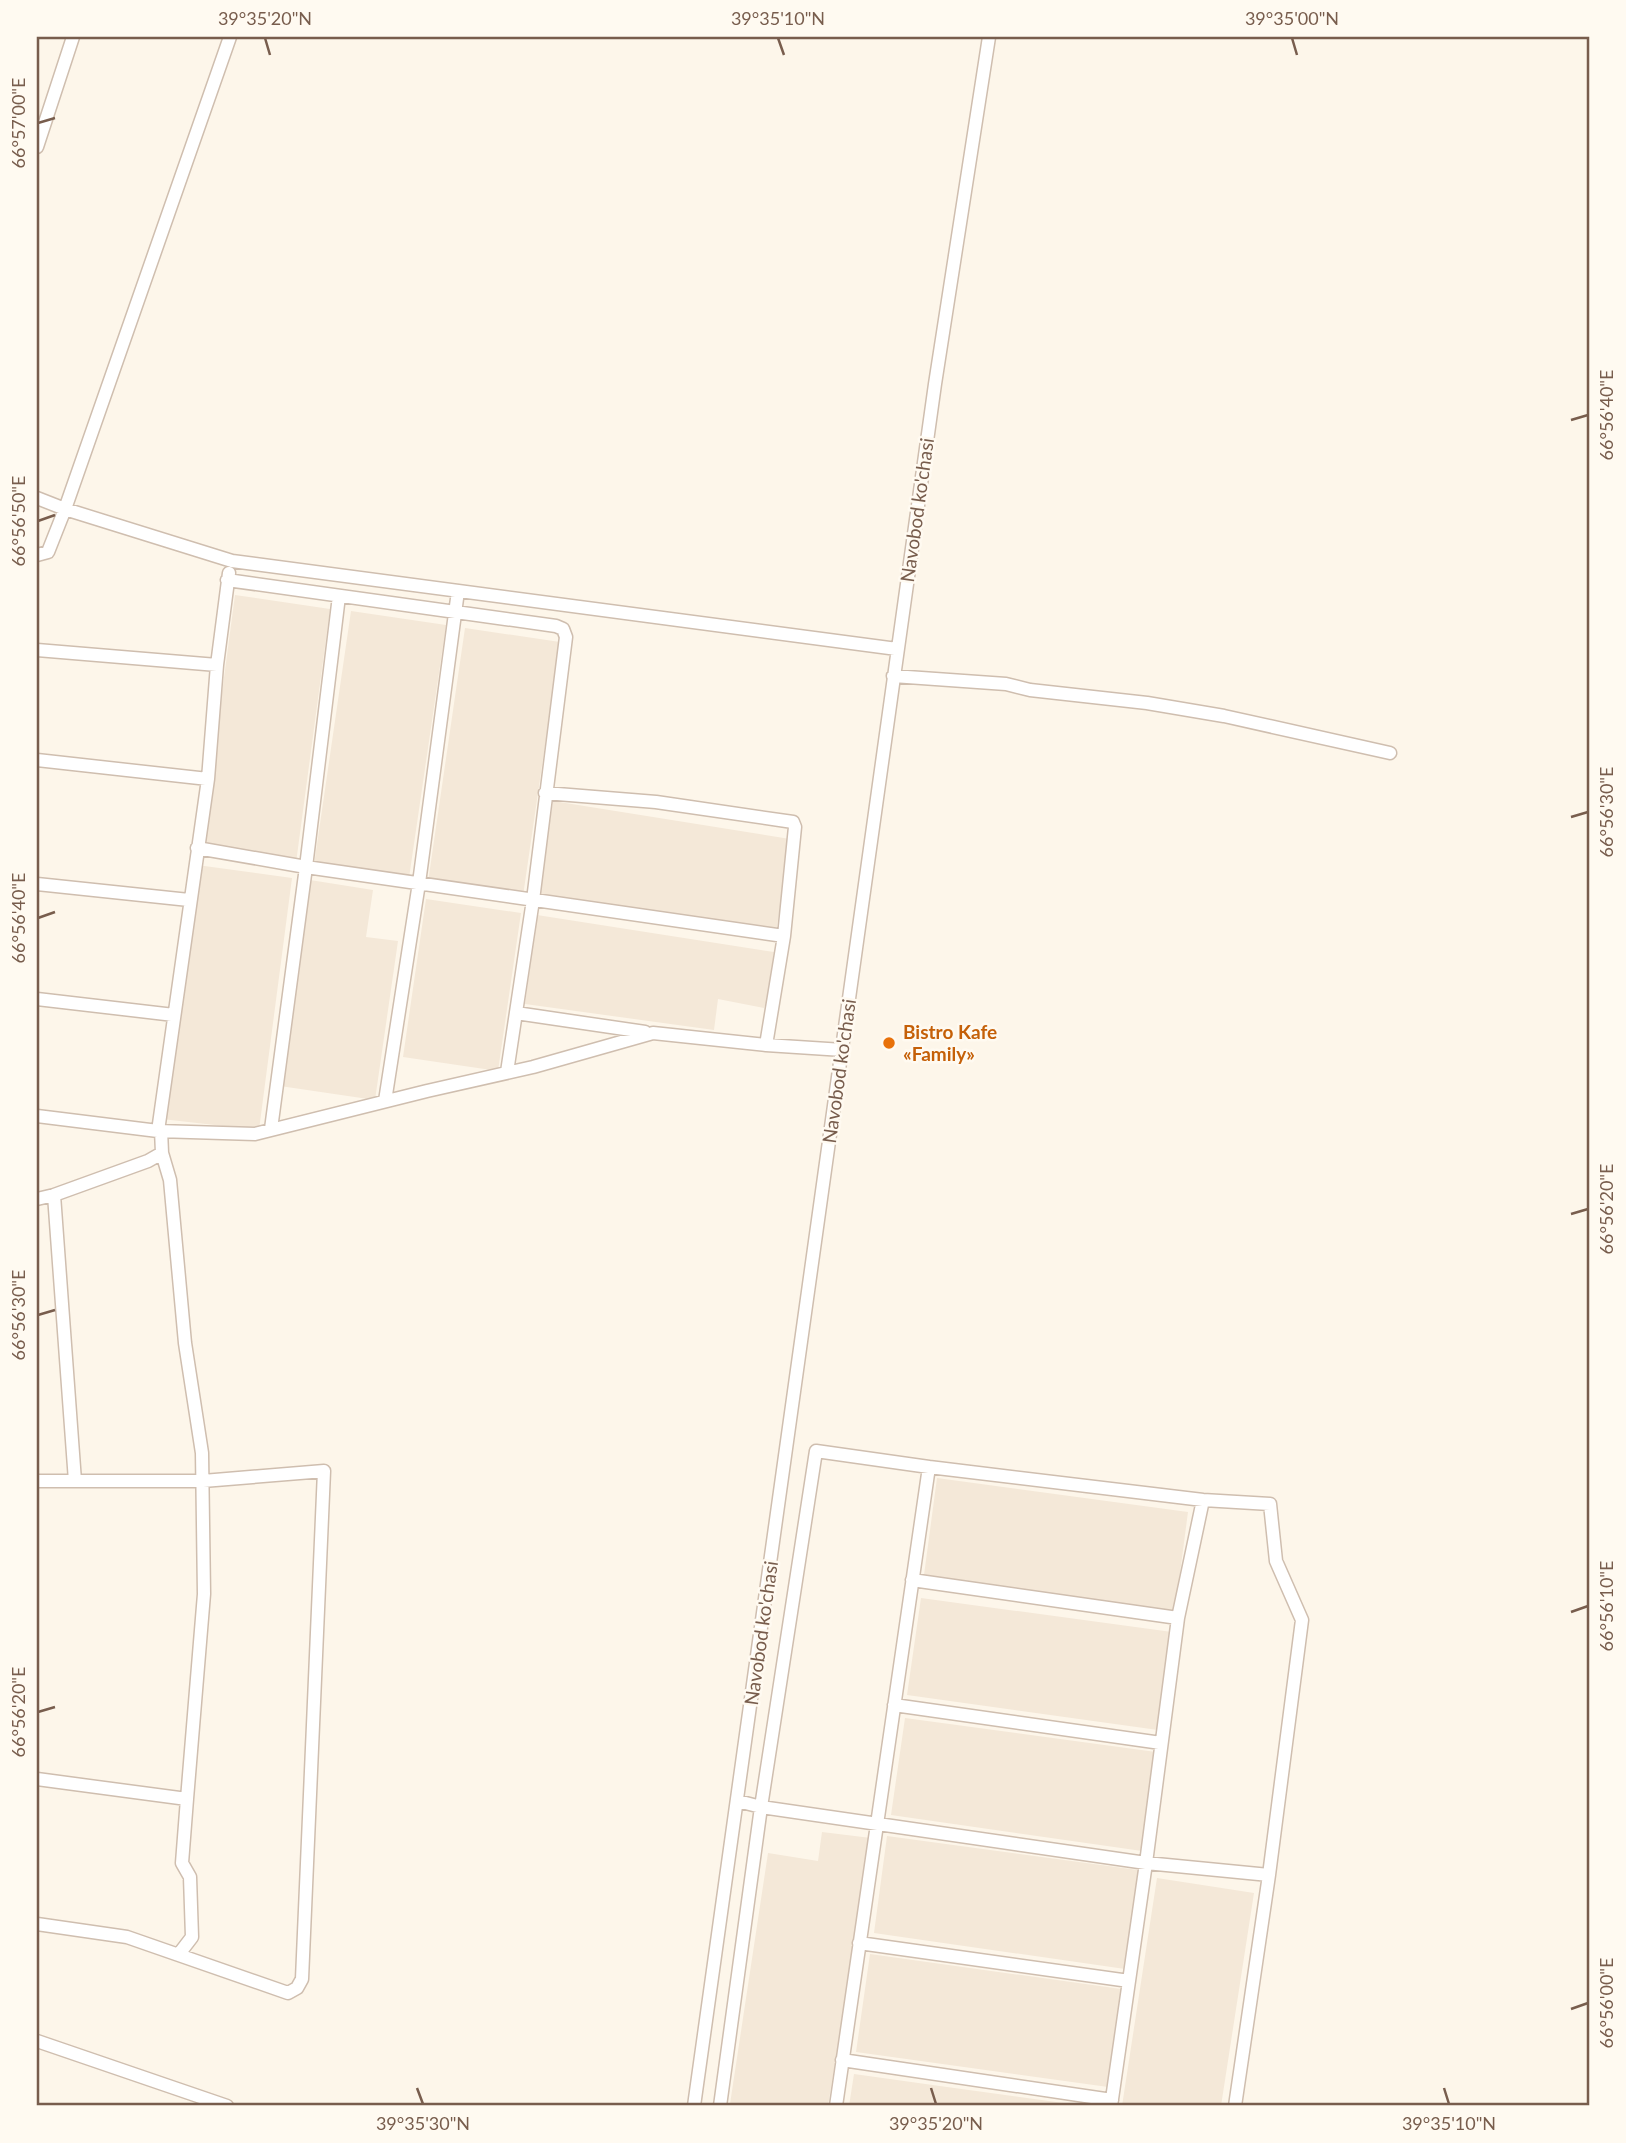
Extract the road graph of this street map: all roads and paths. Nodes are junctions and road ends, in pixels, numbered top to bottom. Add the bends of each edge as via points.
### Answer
1 (73, 37) edge
2 (230, 37) edge
3 (989, 37) edge
4 (37, 147) edge
5 (37, 498) edge
6 (65, 509) junction
7 (37, 555) edge
8 (232, 561) junction
9 (228, 580) junction
10 (458, 591) junction
11 (339, 596) junction
12 (453, 613) junction
13 (897, 649) junction
14 (37, 650) edge
15 (217, 665) junction
16 (893, 676) junction
17 (1390, 752) dead end
18 (37, 760) edge
19 (208, 779) junction
20 (545, 793) junction
21 (197, 848) junction
22 (306, 867) junction
23 (419, 883) junction
24 (37, 884) edge
25 (189, 900) junction
26 (533, 900) junction
27 (783, 936) junction
28 (37, 999) edge
29 (516, 1013) junction
30 (174, 1015) junction
31 (653, 1033) junction
32 (766, 1045) junction
33 (843, 1050) junction
34 (507, 1072) junction
35 (385, 1101) junction
36 (37, 1116) edge
37 (271, 1129) junction
38 (159, 1130) junction
39 (162, 1153) junction
40 (54, 1195) junction
41 (37, 1199) edge
42 (929, 1467) junction
43 (37, 1480) edge
44 (75, 1481) junction
45 (203, 1482) junction
46 (1203, 1500) junction
47 (912, 1580) junction
48 (1178, 1618) junction
49 (894, 1705) junction
50 (1161, 1743) junction
51 (37, 1779) edge
52 (187, 1799) junction
53 (738, 1801) junction
54 (761, 1807) junction
55 (877, 1824) junction
56 (1146, 1863) junction
57 (1269, 1875) junction
58 (37, 1924) edge
59 (859, 1943) junction
60 (179, 1954) junction
61 (1129, 1981) junction
62 (37, 2040) edge
63 (842, 2060) junction
64 (1111, 2103) edge
65 (227, 2106) edge
66 (694, 2106) edge
67 (720, 2106) edge
68 (836, 2106) edge
69 (1235, 2106) edge

1 - 4 street
2 - 6 street
3 - 13 street, Navobod ko'chasi
5 - 6 street
6 - 7 street via 48,552
6 - 8 street
8 - 9 street
8 - 10 street
9 - 11 street
9 - 15 street
10 - 12 street
10 - 13 street
11 - 12 street
11 - 22 street
12 - 20 street via 563,629 566,637
12 - 23 street
13 - 16 street, Navobod ko'chasi
14 - 15 street
15 - 19 street
16 - 17 street via 1006,684 1147,703
16 - 33 street, Navobod ko'chasi
18 - 19 street
19 - 21 street
20 - 26 street
20 - 27 street via 656,802 793,822
21 - 22 street
21 - 25 street
22 - 23 street
22 - 37 street
23 - 26 street
23 - 35 street
24 - 25 street
25 - 30 street
26 - 27 street
26 - 29 street
27 - 32 street
28 - 30 street
29 - 31 street
29 - 34 street
30 - 38 street
31 - 32 street
31 - 34 street
32 - 33 street
33 - 53 street, Navobod ko'chasi
34 - 35 street
35 - 37 street
36 - 38 street
37 - 38 street via 255,1134
38 - 39 street
39 - 40 street
39 - 45 street via 170,1181
40 - 41 street
40 - 44 street
42 - 46 street
42 - 47 street
42 - 54 street via 816,1451
43 - 44 street
44 - 45 street
45 - 52 street via 204,1594
45 - 60 street via 324,1471 302,1979 288,1993
46 - 48 street
46 - 57 street via 1270,1504 1276,1561 1302,1620
47 - 48 street
47 - 49 street
48 - 50 street
49 - 50 street
49 - 55 street
50 - 56 street
51 - 52 street
52 - 60 street via 182,1863 190,1877 192,1937
53 - 54 street
53 - 66 street, Navobod ko'chasi
54 - 55 street
54 - 67 street
55 - 56 street
55 - 59 street
56 - 57 street
56 - 61 street
57 - 69 street
58 - 60 street via 127,1937
59 - 61 street
59 - 63 street
61 - 64 street
62 - 65 street
63 - 64 street
63 - 68 street

